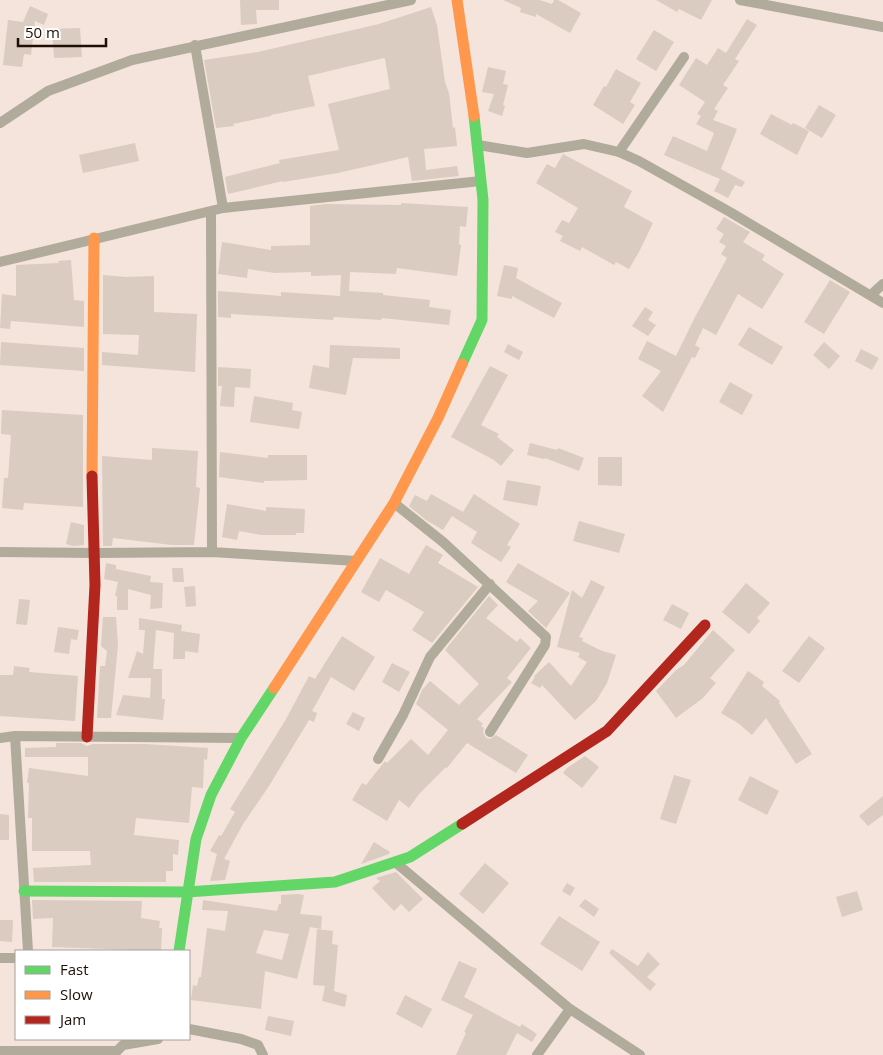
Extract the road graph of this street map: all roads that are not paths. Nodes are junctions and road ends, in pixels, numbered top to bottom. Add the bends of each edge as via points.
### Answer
1 (411, 0) edge
2 (457, 0) edge
3 (740, 0) edge
4 (883, 27) edge
5 (196, 45) junction
6 (684, 57) dead end
7 (0, 123) edge
8 (478, 145) junction
9 (618, 152) junction
10 (481, 181) junction
11 (223, 208) junction
12 (211, 211) junction
13 (94, 238) junction
14 (0, 262) edge
15 (883, 284) edge
16 (870, 295) junction
17 (883, 304) edge
18 (394, 503) junction
19 (0, 552) edge
20 (212, 552) junction
21 (94, 553) junction
22 (356, 561) junction
23 (490, 584) junction
24 (705, 625) dead end
25 (490, 732) dead end
26 (15, 736) junction
27 (87, 737) junction
28 (0, 738) edge
29 (241, 738) junction
30 (378, 759) dead end
31 (395, 862) junction
32 (24, 891) junction
33 (187, 892) junction
34 (28, 950) edge
35 (179, 950) edge
36 (0, 958) edge
37 (15, 958) edge
38 (570, 1009) junction
39 (190, 1029) edge
40 (151, 1040) edge
41 (0, 1051) edge
42 (114, 1053) edge
43 (263, 1055) edge
44 (537, 1055) edge
45 (640, 1055) edge

1 - 5 street
2 - 8 street
3 - 4 street
5 - 7 street via 132,60 48,91
5 - 11 street
6 - 9 street
8 - 9 street via 527,153 584,144
8 - 10 street
9 - 16 street via 730,212
10 - 11 street
10 - 18 street via 484,244 482,320 438,418
11 - 12 street
12 - 13 street
12 - 20 street
13 - 14 street
13 - 21 street
15 - 16 street
16 - 17 street
18 - 22 street
18 - 23 street
19 - 21 street
20 - 21 street
20 - 22 street
21 - 27 street
22 - 29 street
23 - 25 street via 546,637 545,645
23 - 30 street via 430,657
24 - 31 street via 607,731 410,857
26 - 27 street
26 - 28 street
26 - 32 street
27 - 29 street
29 - 33 street via 212,795 196,839
31 - 33 street via 335,882
31 - 38 street
32 - 33 street
32 - 34 street
33 - 35 street
36 - 37 street
38 - 44 street
38 - 45 street
39 - 43 street via 258,1045
40 - 42 street via 123,1044
41 - 42 street

